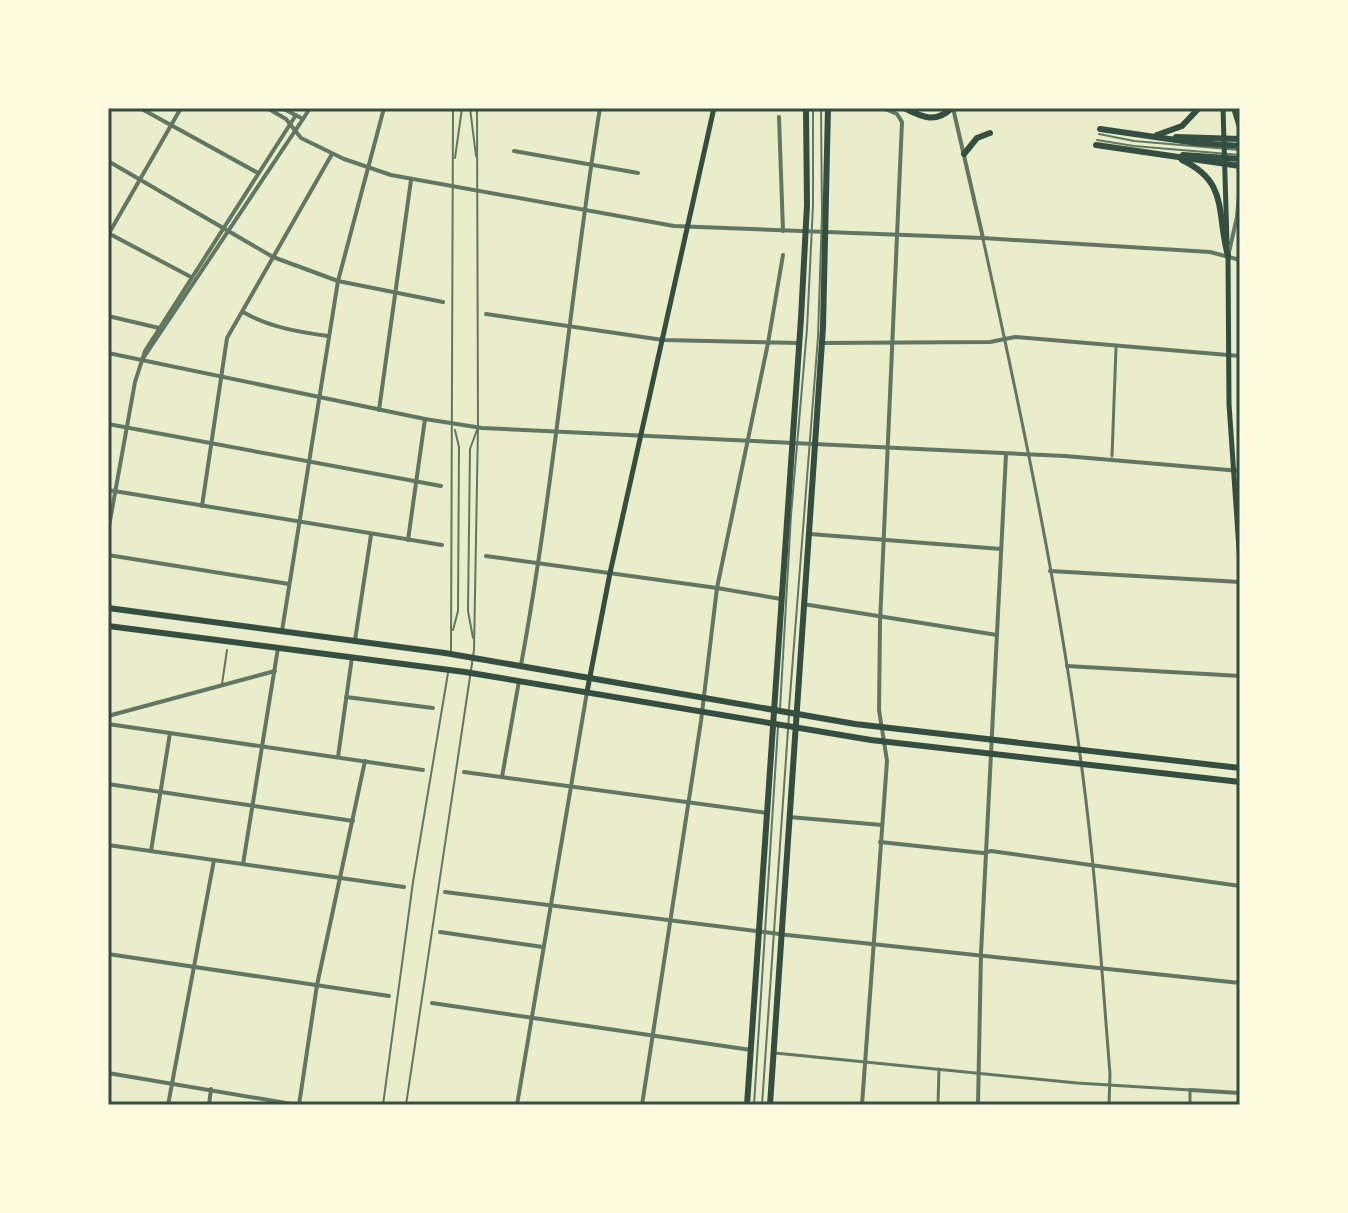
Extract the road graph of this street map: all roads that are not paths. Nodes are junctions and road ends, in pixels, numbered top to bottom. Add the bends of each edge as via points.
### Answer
1 (140, 108) edge
2 (181, 108) edge
3 (267, 108) edge
4 (282, 108) edge
5 (300, 108) edge
6 (310, 108) edge
7 (384, 108) edge
8 (453, 108) edge
9 (462, 108) edge
10 (470, 108) edge
11 (477, 108) edge
12 (600, 108) edge
13 (714, 108) edge
14 (821, 108) edge
15 (828, 108) edge
16 (883, 108) edge
17 (904, 108) edge
18 (953, 108) edge
19 (1199, 108) edge
20 (1223, 108) edge
21 (1234, 108) edge
22 (807, 109) edge
23 (296, 115) junction
24 (779, 117) dead end
25 (303, 119) junction
26 (290, 124) junction
27 (171, 125) junction
28 (1240, 127) edge
29 (1099, 131) joint
30 (294, 132) junction
31 (990, 133) dead end
32 (1148, 137) junction
33 (1240, 139) edge
34 (811, 142) junction
35 (1097, 142) joint
36 (1240, 148) edge
37 (514, 151) dead end
38 (1131, 151) junction
39 (332, 154) junction
40 (964, 154) junction
41 (1240, 157) edge
42 (1175, 158) junction
43 (108, 161) edge
44 (591, 163) junction
45 (454, 165) junction
46 (477, 165) junction
47 (1240, 166) edge
48 (368, 169) junction
49 (258, 173) junction
50 (638, 173) dead end
51 (140, 180) junction
52 (411, 180) junction
53 (1240, 184) edge
54 (451, 188) junction
55 (478, 193) junction
56 (584, 210) junction
57 (224, 227) junction
58 (688, 227) junction
59 (230, 230) junction
60 (783, 231) junction
61 (808, 232) junction
62 (824, 232) junction
63 (108, 234) edge
64 (897, 235) junction
65 (983, 238) junction
66 (783, 255) dead end
67 (1228, 256) junction
68 (273, 257) junction
69 (1240, 260) edge
70 (191, 277) junction
71 (338, 281) junction
72 (394, 294) junction
73 (443, 302) dead end
74 (243, 312) junction
75 (486, 314) dead end
76 (108, 316) edge
77 (570, 326) junction
78 (159, 328) junction
79 (328, 336) junction
80 (1004, 339) junction
81 (663, 340) junction
82 (768, 343) junction
83 (799, 343) junction
84 (822, 343) junction
85 (893, 343) junction
86 (1116, 348) dead end
87 (108, 353) edge
88 (1228, 355) junction
89 (1240, 356) edge
90 (141, 361) junction
91 (221, 378) junction
92 (318, 397) junction
93 (379, 410) junction
94 (425, 419) junction
95 (108, 424) edge
96 (453, 424) junction
97 (127, 427) junction
98 (478, 428) junction
99 (557, 432) junction
100 (642, 434) junction
101 (748, 439) junction
102 (794, 443) junction
103 (811, 444) junction
104 (212, 445) junction
105 (889, 449) junction
106 (1006, 454) junction
107 (1029, 455) junction
108 (1112, 456) dead end
109 (308, 461) junction
110 (1232, 470) junction
111 (1240, 471) edge
112 (416, 481) junction
113 (441, 486) dead end
114 (108, 490) edge
115 (115, 492) junction
116 (202, 506) junction
117 (299, 523) junction
118 (108, 532) edge
119 (808, 534) junction
120 (371, 535) junction
121 (408, 540) junction
122 (885, 540) junction
123 (442, 545) dead end
124 (1001, 549) junction
125 (108, 555) edge
126 (486, 556) dead end
127 (537, 563) junction
128 (1240, 564) edge
129 (1050, 571) junction
130 (610, 573) junction
131 (1240, 582) edge
132 (289, 584) junction
133 (717, 588) junction
134 (781, 599) junction
135 (803, 604) junction
136 (108, 608) edge
137 (881, 616) junction
138 (108, 626) edge
139 (282, 631) junction
140 (997, 635) junction
141 (355, 641) junction
142 (474, 643) junction
143 (278, 648) junction
144 (227, 650) dead end
145 (451, 654) junction
146 (352, 657) junction
147 (473, 658) junction
148 (521, 665) junction
149 (1067, 666) junction
150 (449, 669) junction
151 (275, 671) junction
152 (471, 673) junction
153 (589, 676) junction
154 (1240, 676) edge
155 (519, 681) junction
156 (221, 685) junction
157 (587, 692) junction
158 (702, 696) junction
159 (346, 697) junction
160 (433, 708) dead end
161 (777, 709) junction
162 (702, 711) junction
163 (792, 712) junction
164 (108, 716) edge
165 (108, 724) edge
166 (776, 724) junction
167 (792, 726) junction
168 (881, 727) junction
169 (170, 733) junction
170 (992, 740) junction
171 (885, 742) junction
172 (262, 746) junction
173 (1079, 750) junction
174 (991, 754) junction
175 (338, 757) junction
176 (365, 761) junction
177 (1081, 764) junction
178 (1240, 768) edge
179 (423, 770) dead end
180 (464, 772) dead end
181 (502, 777) junction
182 (1240, 782) edge
183 (108, 784) edge
184 (571, 787) junction
185 (160, 792) junction
186 (688, 803) junction
187 (253, 806) junction
188 (767, 813) junction
189 (789, 817) junction
190 (353, 821) junction
191 (882, 825) junction
192 (880, 842) junction
193 (108, 845) edge
194 (151, 851) junction
195 (986, 851) junction
196 (214, 860) junction
197 (243, 864) junction
198 (1094, 866) junction
199 (341, 878) junction
200 (1240, 886) edge
201 (404, 887) dead end
202 (445, 892) dead end
203 (550, 906) junction
204 (671, 920) junction
205 (762, 931) junction
206 (440, 932) dead end
207 (778, 934) junction
208 (873, 944) junction
209 (543, 947) junction
210 (108, 954) edge
211 (981, 956) junction
212 (192, 966) junction
213 (1102, 970) junction
214 (1240, 983) edge
215 (317, 985) junction
216 (389, 996) dead end
217 (432, 1003) dead end
218 (532, 1018) junction
219 (652, 1036) junction
220 (751, 1050) junction
221 (773, 1053) junction
222 (865, 1061) junction
223 (939, 1069) junction
224 (108, 1073) edge
225 (978, 1073) junction
226 (172, 1084) junction
227 (1110, 1085) junction
228 (211, 1089) junction
229 (1190, 1090) junction
230 (1240, 1093) edge
231 (168, 1105) edge
232 (209, 1105) edge
233 (299, 1105) edge
234 (383, 1105) edge
235 (406, 1105) edge
236 (517, 1105) edge
237 (642, 1105) edge
238 (747, 1105) edge
239 (754, 1105) edge
240 (762, 1105) edge
241 (770, 1105) edge
242 (862, 1105) edge
243 (938, 1105) edge
244 (978, 1105) edge
245 (1109, 1105) edge
246 (1190, 1105) edge

1 - 27 street
2 - 27 street
3 - 26 street
4 - 23 street
5 - 23 street
6 - 25 street
7 - 48 street
8 - 45 lane
9 - 45 lane
10 - 46 lane
11 - 46 lane
12 - 44 street
13 - 58 main road
14 - 62 lane
15 - 62 main road
16 - 64 street via 900,117
17 - 18 main road via 929,119
18 - 40 street
19 - 32 main road via 1182,126
20 - 67 main road
21 - 28 main road
22 - 34 lane
22 - 34 lane
22 - 61 main road
23 - 25 street
23 - 26 street
24 - 60 street
25 - 30 street
26 - 30 street
26 - 49 street
27 - 49 street
27 - 51 street
29 - 32 main road
29 - 36 lane via 1134,141
30 - 39 street
30 - 59 street
31 - 40 main road via 977,138
32 - 33 main road
32 - 36 main road
34 - 61 lane
35 - 38 main road
35 - 41 lane
37 - 44 street
38 - 41 main road
38 - 42 main road
39 - 48 street
39 - 68 street
40 - 65 street
42 - 47 main road
42 - 67 main road via 1213,183
43 - 51 street
44 - 50 street
44 - 56 street
45 - 54 lane
46 - 55 lane
48 - 52 street
48 - 71 street
49 - 57 street
51 - 57 street
51 - 63 street
52 - 54 street
52 - 72 street
53 - 67 street
54 - 55 street
54 - 96 lane
55 - 56 street
55 - 98 lane
56 - 58 street
56 - 77 street
57 - 59 street
57 - 70 street
58 - 60 street
58 - 81 main road
59 - 68 street
59 - 90 street
60 - 61 street
61 - 62 street
61 - 83 main road
61 - 102 lane via 807,329
62 - 64 street
62 - 84 main road
62 - 103 lane
63 - 70 street
64 - 65 street
64 - 85 street
65 - 67 street
65 - 80 street
66 - 82 street
67 - 69 street
67 - 88 main road
68 - 71 street
68 - 74 street
70 - 78 street
71 - 72 street
71 - 79 street
72 - 73 street
72 - 93 street
74 - 79 street via 296,332
74 - 91 street via 227,338
75 - 77 street
76 - 78 street
77 - 81 street
77 - 99 street
78 - 90 street
79 - 92 street
80 - 85 street
80 - 88 street
80 - 107 street
81 - 82 street
81 - 100 main road
82 - 83 street
82 - 101 street
83 - 102 main road
84 - 85 street
84 - 103 main road
85 - 105 street
86 - 108 street
87 - 90 street
88 - 89 street
88 - 110 main road
90 - 91 street
90 - 97 street
91 - 92 street
91 - 104 street
92 - 93 street
92 - 109 street
93 - 94 street
94 - 96 street
94 - 112 street
95 - 97 street
96 - 98 street
96 - 145 lane
97 - 104 street
97 - 115 street
98 - 99 street
98 - 142 lane
98 - 142 lane via 470,449 468,611
99 - 100 street
99 - 127 street
100 - 101 street
100 - 130 main road
101 - 102 street
101 - 133 street
102 - 103 street
102 - 134 main road
102 - 161 lane
103 - 105 street
103 - 119 main road
103 - 163 lane
104 - 109 street
104 - 116 street
105 - 106 street
105 - 122 street
106 - 107 street
106 - 124 street
107 - 110 street
107 - 129 street
109 - 112 street
109 - 117 street
110 - 111 street
110 - 128 main road
112 - 113 street
112 - 121 street
114 - 115 street
115 - 116 street
115 - 118 street
116 - 117 street
117 - 120 street
117 - 132 street
119 - 122 street
119 - 135 main road
120 - 121 street
120 - 141 street
121 - 123 street
122 - 124 street
122 - 137 street
124 - 140 street
125 - 132 street
126 - 127 street
127 - 130 street
127 - 148 street
129 - 131 street
129 - 149 street
130 - 133 street
130 - 153 main road
132 - 139 street
133 - 134 street
133 - 158 street
134 - 161 main road
135 - 137 street
135 - 163 main road
136 - 139 main road
137 - 140 street
137 - 168 street
138 - 143 main road
139 - 141 main road
140 - 170 street
141 - 145 main road
142 - 147 lane
143 - 146 main road
143 - 151 street
144 - 156 lane
145 - 147 main road
146 - 150 main road
146 - 159 street
147 - 148 main road
147 - 152 lane
148 - 153 main road
149 - 154 street
149 - 173 street
150 - 152 main road
150 - 234 lane
151 - 156 street
151 - 172 street
152 - 155 main road
152 - 235 lane
153 - 157 main road
153 - 158 main road
155 - 157 main road
155 - 181 street
156 - 164 street
157 - 162 main road
157 - 184 street
158 - 161 main road
158 - 162 street
159 - 160 street
159 - 175 street
161 - 163 main road
161 - 166 main road
162 - 166 main road
162 - 186 street
163 - 167 main road
163 - 168 main road
165 - 169 street
166 - 167 main road
166 - 188 main road
166 - 205 lane
167 - 171 main road
167 - 189 main road
167 - 207 lane
168 - 170 main road
168 - 171 street
169 - 172 street
169 - 185 street
170 - 173 main road
170 - 174 street
171 - 174 main road
171 - 191 street
172 - 175 street
172 - 187 street
173 - 177 street
173 - 178 main road
174 - 177 main road
174 - 195 street
175 - 176 street
176 - 179 street
176 - 190 street
177 - 182 main road
177 - 198 street
180 - 181 street
181 - 184 street
183 - 185 street
184 - 186 street
184 - 203 street
185 - 187 street
185 - 194 street
186 - 188 street
186 - 204 street
187 - 190 street
187 - 197 street
188 - 205 main road
189 - 191 street
189 - 207 main road
190 - 199 street
191 - 192 street
192 - 195 street
192 - 208 street
193 - 194 street
194 - 196 street
195 - 198 street
195 - 211 street
196 - 197 street
196 - 212 street
197 - 199 street
198 - 200 street
198 - 213 street
199 - 201 street
199 - 215 street
202 - 203 street
203 - 204 street
203 - 209 street
204 - 205 street
204 - 219 street
205 - 207 street
205 - 220 main road
205 - 239 lane
206 - 209 street
207 - 208 street
207 - 221 main road
207 - 240 lane
208 - 211 street
208 - 222 street
209 - 218 street
210 - 212 street
211 - 213 street
211 - 225 street
212 - 215 street
212 - 226 street
213 - 214 street
213 - 227 street
215 - 216 street
215 - 233 street
217 - 218 street
218 - 219 street
218 - 236 street
219 - 220 street
219 - 237 street
220 - 238 main road
221 - 222 street
221 - 241 main road
222 - 223 street
222 - 242 street
223 - 225 street
223 - 243 street
224 - 226 street
225 - 227 street
225 - 244 street
226 - 228 street
226 - 231 street
227 - 229 street
227 - 245 street
228 - 232 street
228 - 233 street
229 - 230 street
229 - 246 street

